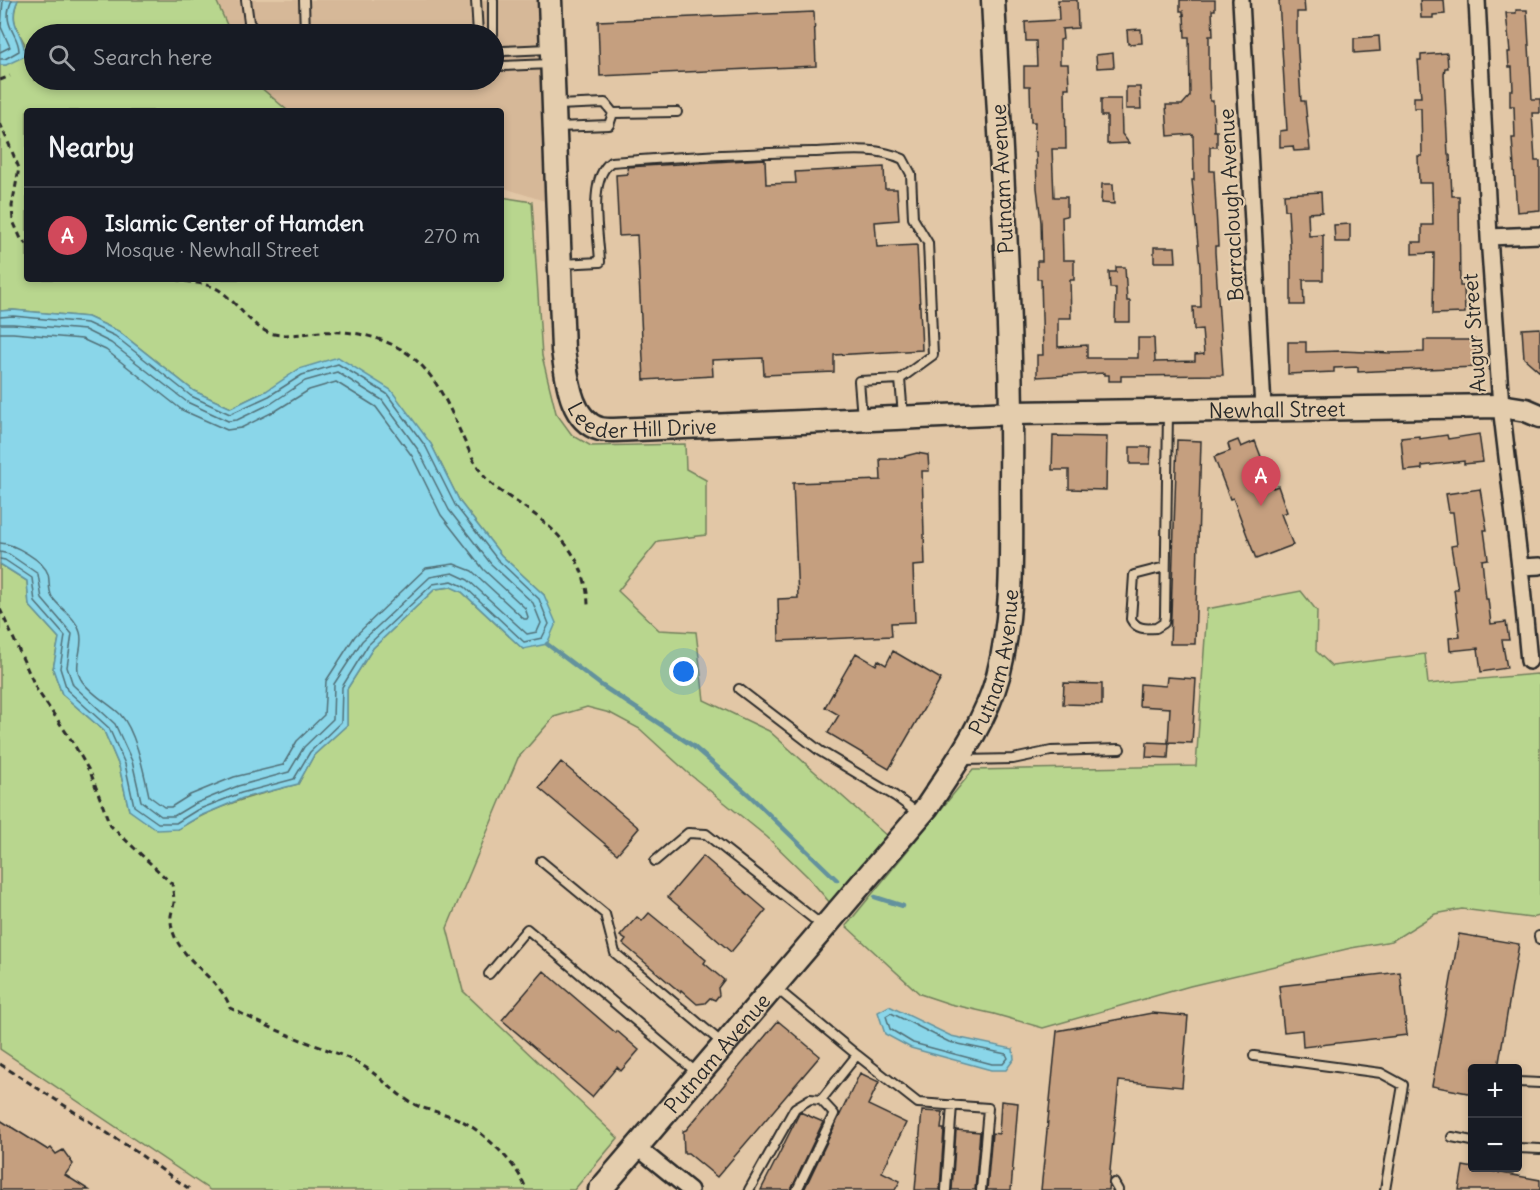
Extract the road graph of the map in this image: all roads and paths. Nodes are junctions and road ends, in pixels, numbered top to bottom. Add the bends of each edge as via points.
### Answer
1 (246, 0) edge
2 (304, 0) edge
3 (476, 0) edge
4 (493, 0) edge
5 (550, 0) edge
6 (993, 0) edge
7 (1241, 0) edge
8 (1477, 0) edge
9 (250, 24) edge
10 (305, 24) edge
11 (477, 24) edge
12 (493, 24) edge
13 (504, 51) edge
14 (553, 56) junction
15 (504, 66) edge
16 (10, 76) dead end
17 (0, 80) edge
18 (677, 112) dead end
19 (614, 113) junction
20 (554, 116) junction
21 (0, 123) edge
22 (1540, 235) edge
23 (1489, 237) junction
24 (24, 242) edge
25 (560, 264) junction
26 (187, 282) edge
27 (900, 379) junction
28 (1501, 406) junction
29 (1263, 408) junction
30 (1168, 410) junction
31 (1012, 412) junction
32 (1540, 416) edge
33 (903, 417) junction
34 (862, 419) junction
35 (1540, 566) edge
36 (1165, 567) junction
37 (1521, 567) junction
38 (588, 605) dead end
39 (0, 609) edge
40 (1529, 662) dead end
41 (739, 689) dead end
42 (1120, 749) dead end
43 (958, 761) junction
44 (920, 815) junction
45 (541, 861) dead end
46 (655, 861) dead end
47 (825, 927) junction
48 (489, 974) dead end
49 (775, 987) junction
50 (725, 1045) junction
51 (857, 1055) junction
52 (1254, 1056) dead end
53 (0, 1064) edge
54 (700, 1075) junction
55 (1522, 1082) edge
56 (1540, 1083) edge
57 (821, 1100) junction
58 (952, 1106) junction
59 (1452, 1137) dead end
60 (1468, 1140) edge
61 (637, 1147) junction
62 (1522, 1148) edge
63 (1540, 1149) edge
64 (191, 1190) edge
65 (526, 1190) edge
66 (600, 1190) edge
67 (690, 1190) edge
68 (749, 1190) edge
69 (797, 1190) edge
70 (946, 1190) edge
71 (981, 1190) edge
72 (1385, 1190) edge

1 - 9 lane
2 - 10 lane
3 - 11 lane
4 - 12 lane
5 - 14 street, Leeder Hill Drive
6 - 31 street, Putnam Avenue
7 - 29 street, Barraclough Avenue
8 - 23 street, Augur Street
13 - 14 lane
14 - 15 lane
14 - 20 street, Leeder Hill Drive
16 - 17 path
18 - 19 lane
19 - 20 lane via 605,103
19 - 20 lane via 609,125
20 - 25 street, Leeder Hill Drive
21 - 24 path via 19,168 13,221
22 - 23 street
23 - 28 street, Augur Street
25 - 27 lane via 600,262 597,184 604,167 611,162 713,155 887,152 903,159 910,174 913,218 928,243 933,355
25 - 34 street, Leeder Hill Drive via 568,380 576,408 598,429
26 - 38 path via 218,290 268,332 357,333 386,341 406,353 427,370 451,408 480,470 500,492 562,537 582,570
27 - 33 lane
27 - 34 lane via 859,381
28 - 29 street, Newhall Street
28 - 32 street, Newhall Street
28 - 37 street, Augur Street
29 - 30 street, Newhall Street
30 - 31 street, Newhall Street
30 - 36 lane
31 - 33 street, Leeder Hill Drive
31 - 43 street, Putnam Avenue via 1010,604 1006,640 997,679
33 - 34 street, Leeder Hill Drive
35 - 37 street
36 - 36 lane via 1134,575 1134,625 1156,628 1164,622
37 - 40 street, Augur Street
39 - 65 path via 37,690 92,774 110,825 172,884 171,922 176,938 193,964 223,993 230,1008 355,1061 377,1074 407,1101 474,1126 494,1144
41 - 44 lane via 820,751
42 - 43 lane via 1051,751 1013,759
43 - 44 street, Putnam Avenue
44 - 47 street, Putnam Avenue
45 - 50 lane via 605,914 615,953
46 - 47 lane via 688,833 706,834
47 - 49 street, Putnam Avenue
48 - 54 lane via 527,929
49 - 50 street, Putnam Avenue
49 - 51 lane
50 - 54 street, Putnam Avenue
51 - 57 lane
51 - 58 lane via 918,1103
52 - 72 lane via 1381,1073 1403,1085
53 - 64 path
54 - 61 street, Putnam Avenue
55 - 56 lane
57 - 68 lane via 810,1100 795,1108
57 - 69 lane via 834,1114
58 - 70 lane
58 - 71 lane via 988,1108
59 - 60 lane
61 - 66 street, Putnam Avenue
61 - 67 street
62 - 63 lane

